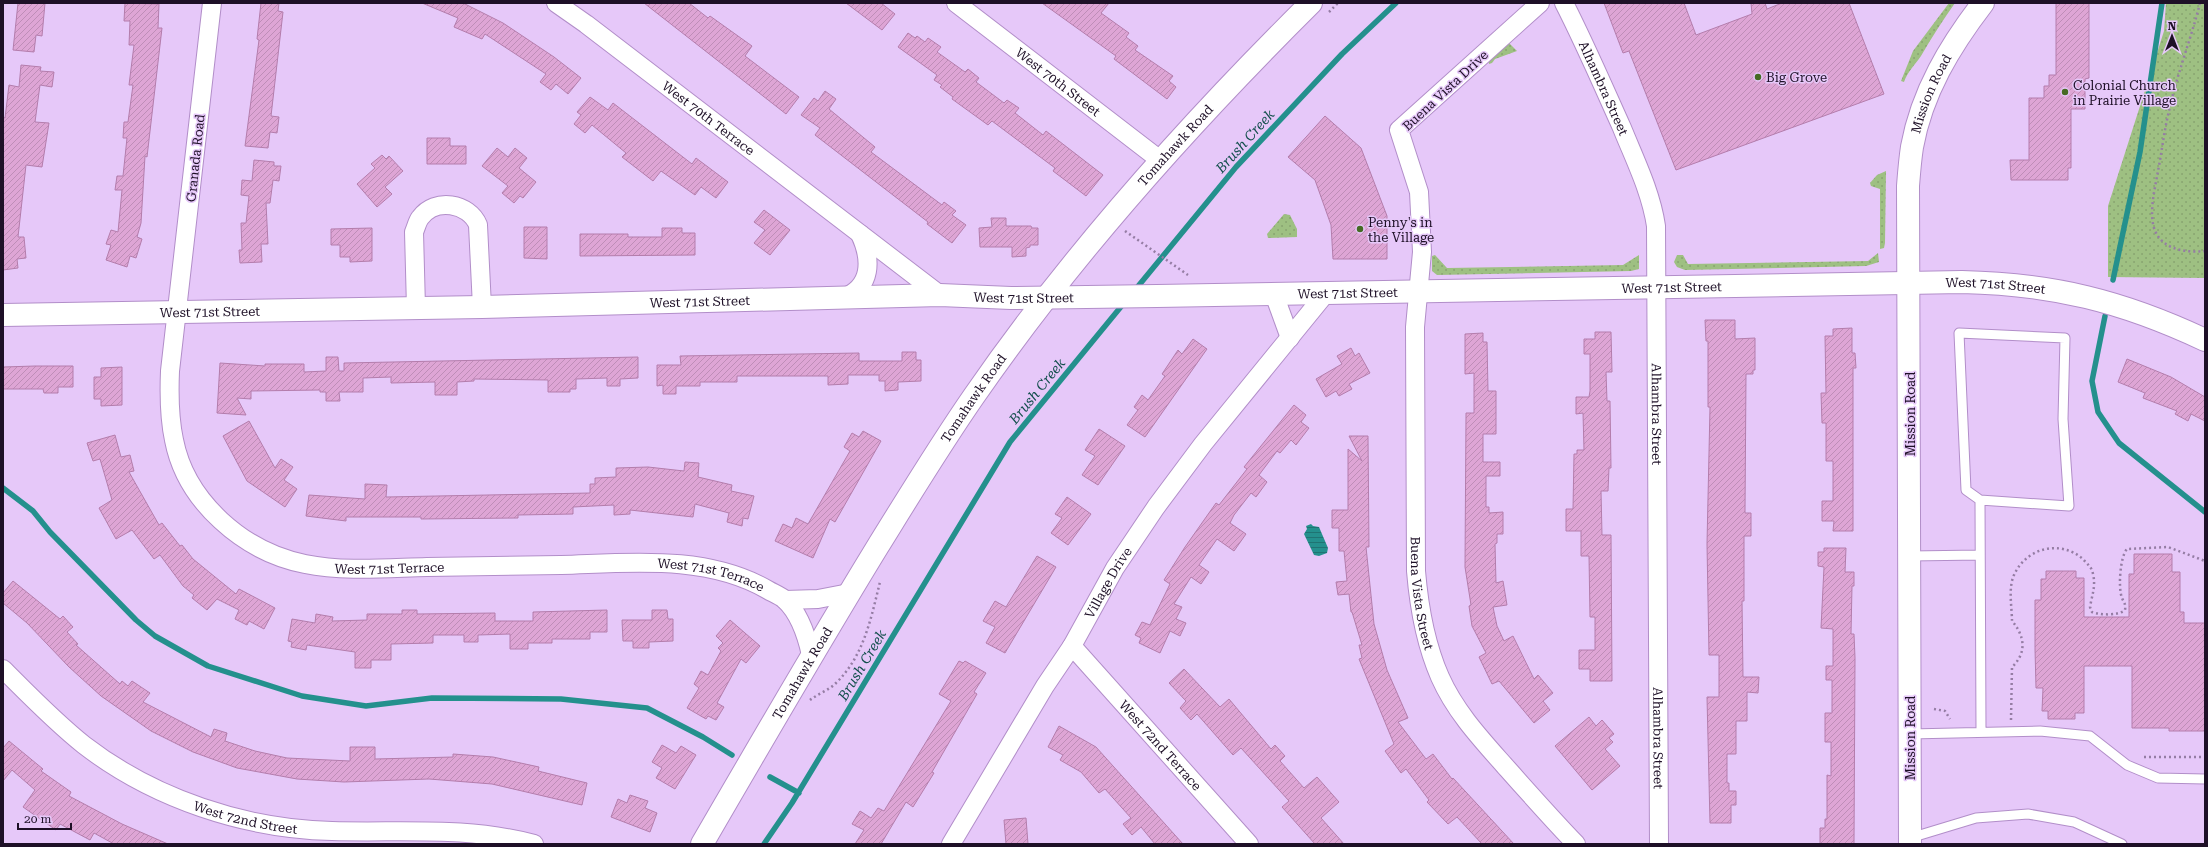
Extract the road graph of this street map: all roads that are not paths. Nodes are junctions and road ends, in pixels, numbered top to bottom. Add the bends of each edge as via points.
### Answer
1 (212, 3) edge
2 (556, 3) edge
3 (956, 3) edge
4 (1540, 3) edge
5 (1564, 3) edge
6 (1983, 3) edge
7 (1306, 5) edge
8 (1160, 160) junction
9 (860, 234) junction
10 (1909, 283) junction
11 (1657, 287) junction
12 (1418, 291) junction
13 (1326, 293) junction
14 (1274, 294) junction
15 (940, 295) junction
16 (1048, 297) junction
17 (843, 298) junction
18 (482, 307) junction
19 (416, 308) junction
20 (177, 312) junction
21 (3, 316) edge
22 (1290, 338) junction
23 (2205, 340) edge
24 (1980, 500) junction
25 (1980, 555) junction
26 (1910, 556) junction
27 (849, 593) junction
28 (785, 600) junction
29 (1072, 646) junction
30 (811, 655) junction
31 (3, 669) edge
32 (1981, 731) junction
33 (1910, 734) junction
34 (2205, 779) edge
35 (1910, 841) edge
36 (534, 844) edge
37 (702, 844) edge
38 (951, 844) edge
39 (1249, 844) edge
40 (1576, 844) edge
41 (1659, 844) edge
42 (2122, 844) edge

1 - 20 street, Granada Road
2 - 9 street, West 70th Terrace
3 - 8 street, West 70th Street
4 - 12 street, Buena Vista Drive via 1399,130 1419,192 1422,252
5 - 11 street, Alhambra Street via 1586,46 1650,198 1656,226
6 - 10 street, Mission Road via 1935,76 1917,125 1908,186
7 - 8 street, Tomahawk Road
8 - 16 street, Tomahawk Road
9 - 15 street, West 70th Terrace
9 - 17 street via 866,246 868,259 865,279 859,289
10 - 11 street, West 71st Street
10 - 23 street, West 71st Street via 2008,283 2067,292 2108,302 2171,324
10 - 26 street, Mission Road
11 - 12 street, West 71st Street
11 - 41 street, Alhambra Street
12 - 13 street, West 71st Street
12 - 40 street, Buena Vista Street via 1415,327 1416,571 1418,601 1430,653 1440,678 1472,728
13 - 14 street, West 71st Street
13 - 22 street, Village Drive
14 - 16 street, West 71st Street
14 - 22 street
15 - 16 street, West 71st Street
15 - 17 street, West 71st Street
16 - 27 street, Tomahawk Road via 974,396
17 - 18 street, West 71st Street
18 - 19 street, West 71st Street
18 - 19 street via 478,225 466,210 451,205 426,212 416,224
19 - 20 street, West 71st Street
20 - 21 street, West 71st Street
20 - 28 street, West 71st Terrace via 170,371 169,411 180,461 191,482 221,521 254,545 286,560 323,567 365,569 679,564 703,567 755,582
22 - 29 street, Village Drive via 1203,444 1156,507 1115,568
24 - 24 lane via 1966,490 1959,333 2066,338 2063,419 2069,506
24 - 25 lane
25 - 26 lane
25 - 32 lane
26 - 33 street, Mission Road
27 - 28 street via 818,599
27 - 30 street, Tomahawk Road
28 - 30 street, West 71st Terrace via 808,639
29 - 38 street, Village Drive via 1045,686
29 - 39 street, West 72nd Terrace
30 - 37 street, Tomahawk Road
31 - 36 street, West 72nd Street via 85,746 128,774 183,801 224,814 288,827 331,831 449,830
32 - 33 lane
32 - 34 lane via 2090,736 2127,765 2158,778
33 - 35 street, Mission Road
35 - 42 lane via 1976,818 2028,814 2074,822

